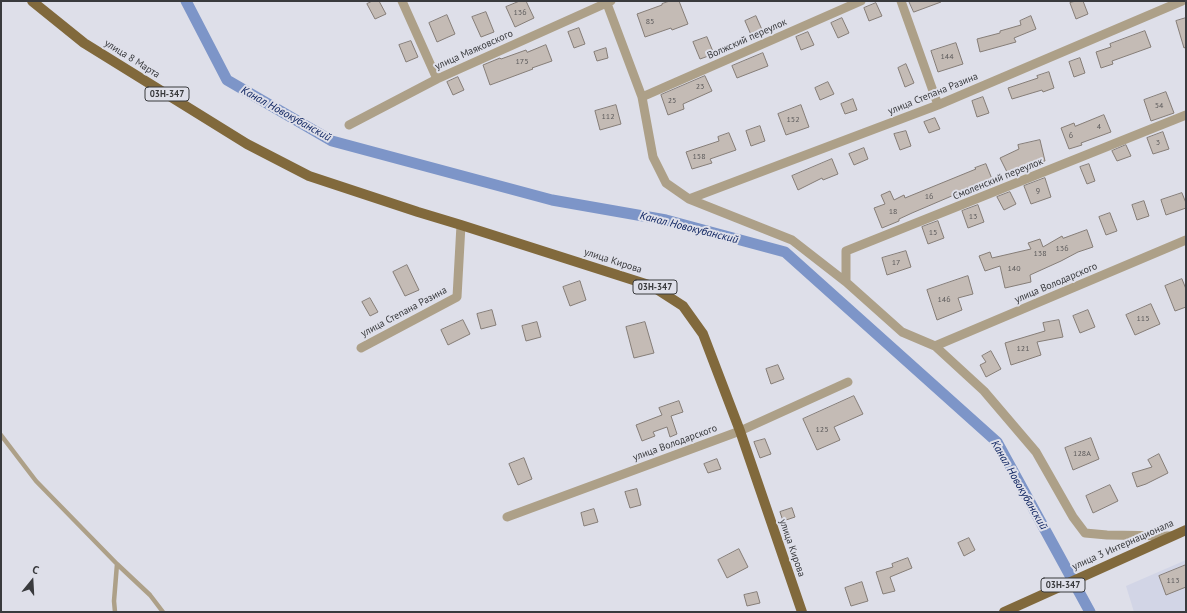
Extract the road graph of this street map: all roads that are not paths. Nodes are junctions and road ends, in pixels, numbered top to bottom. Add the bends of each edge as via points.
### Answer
1 (32, 1) edge
2 (402, 1) edge
3 (861, 1) edge
4 (901, 1) edge
5 (1182, 1) edge
6 (608, 2) edge
7 (437, 79) junction
8 (642, 97) junction
9 (938, 105) junction
10 (1186, 115) edge
11 (349, 125) dead end
12 (309, 176) joint
13 (689, 199) junction
14 (461, 225) junction
15 (1186, 240) edge
16 (846, 282) junction
17 (935, 346) junction
18 (361, 348) dead end
19 (848, 382) dead end
20 (740, 431) junction
21 (1, 435) edge
22 (507, 517) dead end
23 (1186, 530) edge
24 (1171, 536) junction
25 (117, 564) junction
26 (115, 612) edge
27 (163, 612) edge
28 (802, 612) edge
29 (1004, 612) edge

1 - 12 main road, улица 8 Марта / 03Н-347 via 84,43 247,144
2 - 7 street
3 - 8 street, Волжский переулок
4 - 9 street
5 - 9 street, улица Степана Разина
6 - 7 street, улица Маяковского
6 - 8 street
7 - 11 street, улица Маяковского
8 - 13 street via 653,157 666,183
9 - 13 street, улица Степана Разина
10 - 16 street, Смоленский переулок via 846,251
12 - 14 main road, улица Кирова / 03Н-347
13 - 16 street via 792,240
14 - 18 street, улица Степана Разина via 457,296
14 - 20 main road, улица Кирова / 03Н-347 via 652,286 683,306 703,334
15 - 17 street, улица Володарского
16 - 17 street via 902,332
17 - 24 street via 984,391 1036,452 1073,517 1085,532
19 - 20 street, улица Володарского
20 - 22 street, улица Володарского
20 - 28 main road, улица Кирова / 03Н-347
21 - 25 lane via 36,482
23 - 24 main road, улица 3 Интернационала / 03Н-347
24 - 29 main road, улица 3 Интернационала / 03Н-347
25 - 26 lane
25 - 27 lane via 150,595

